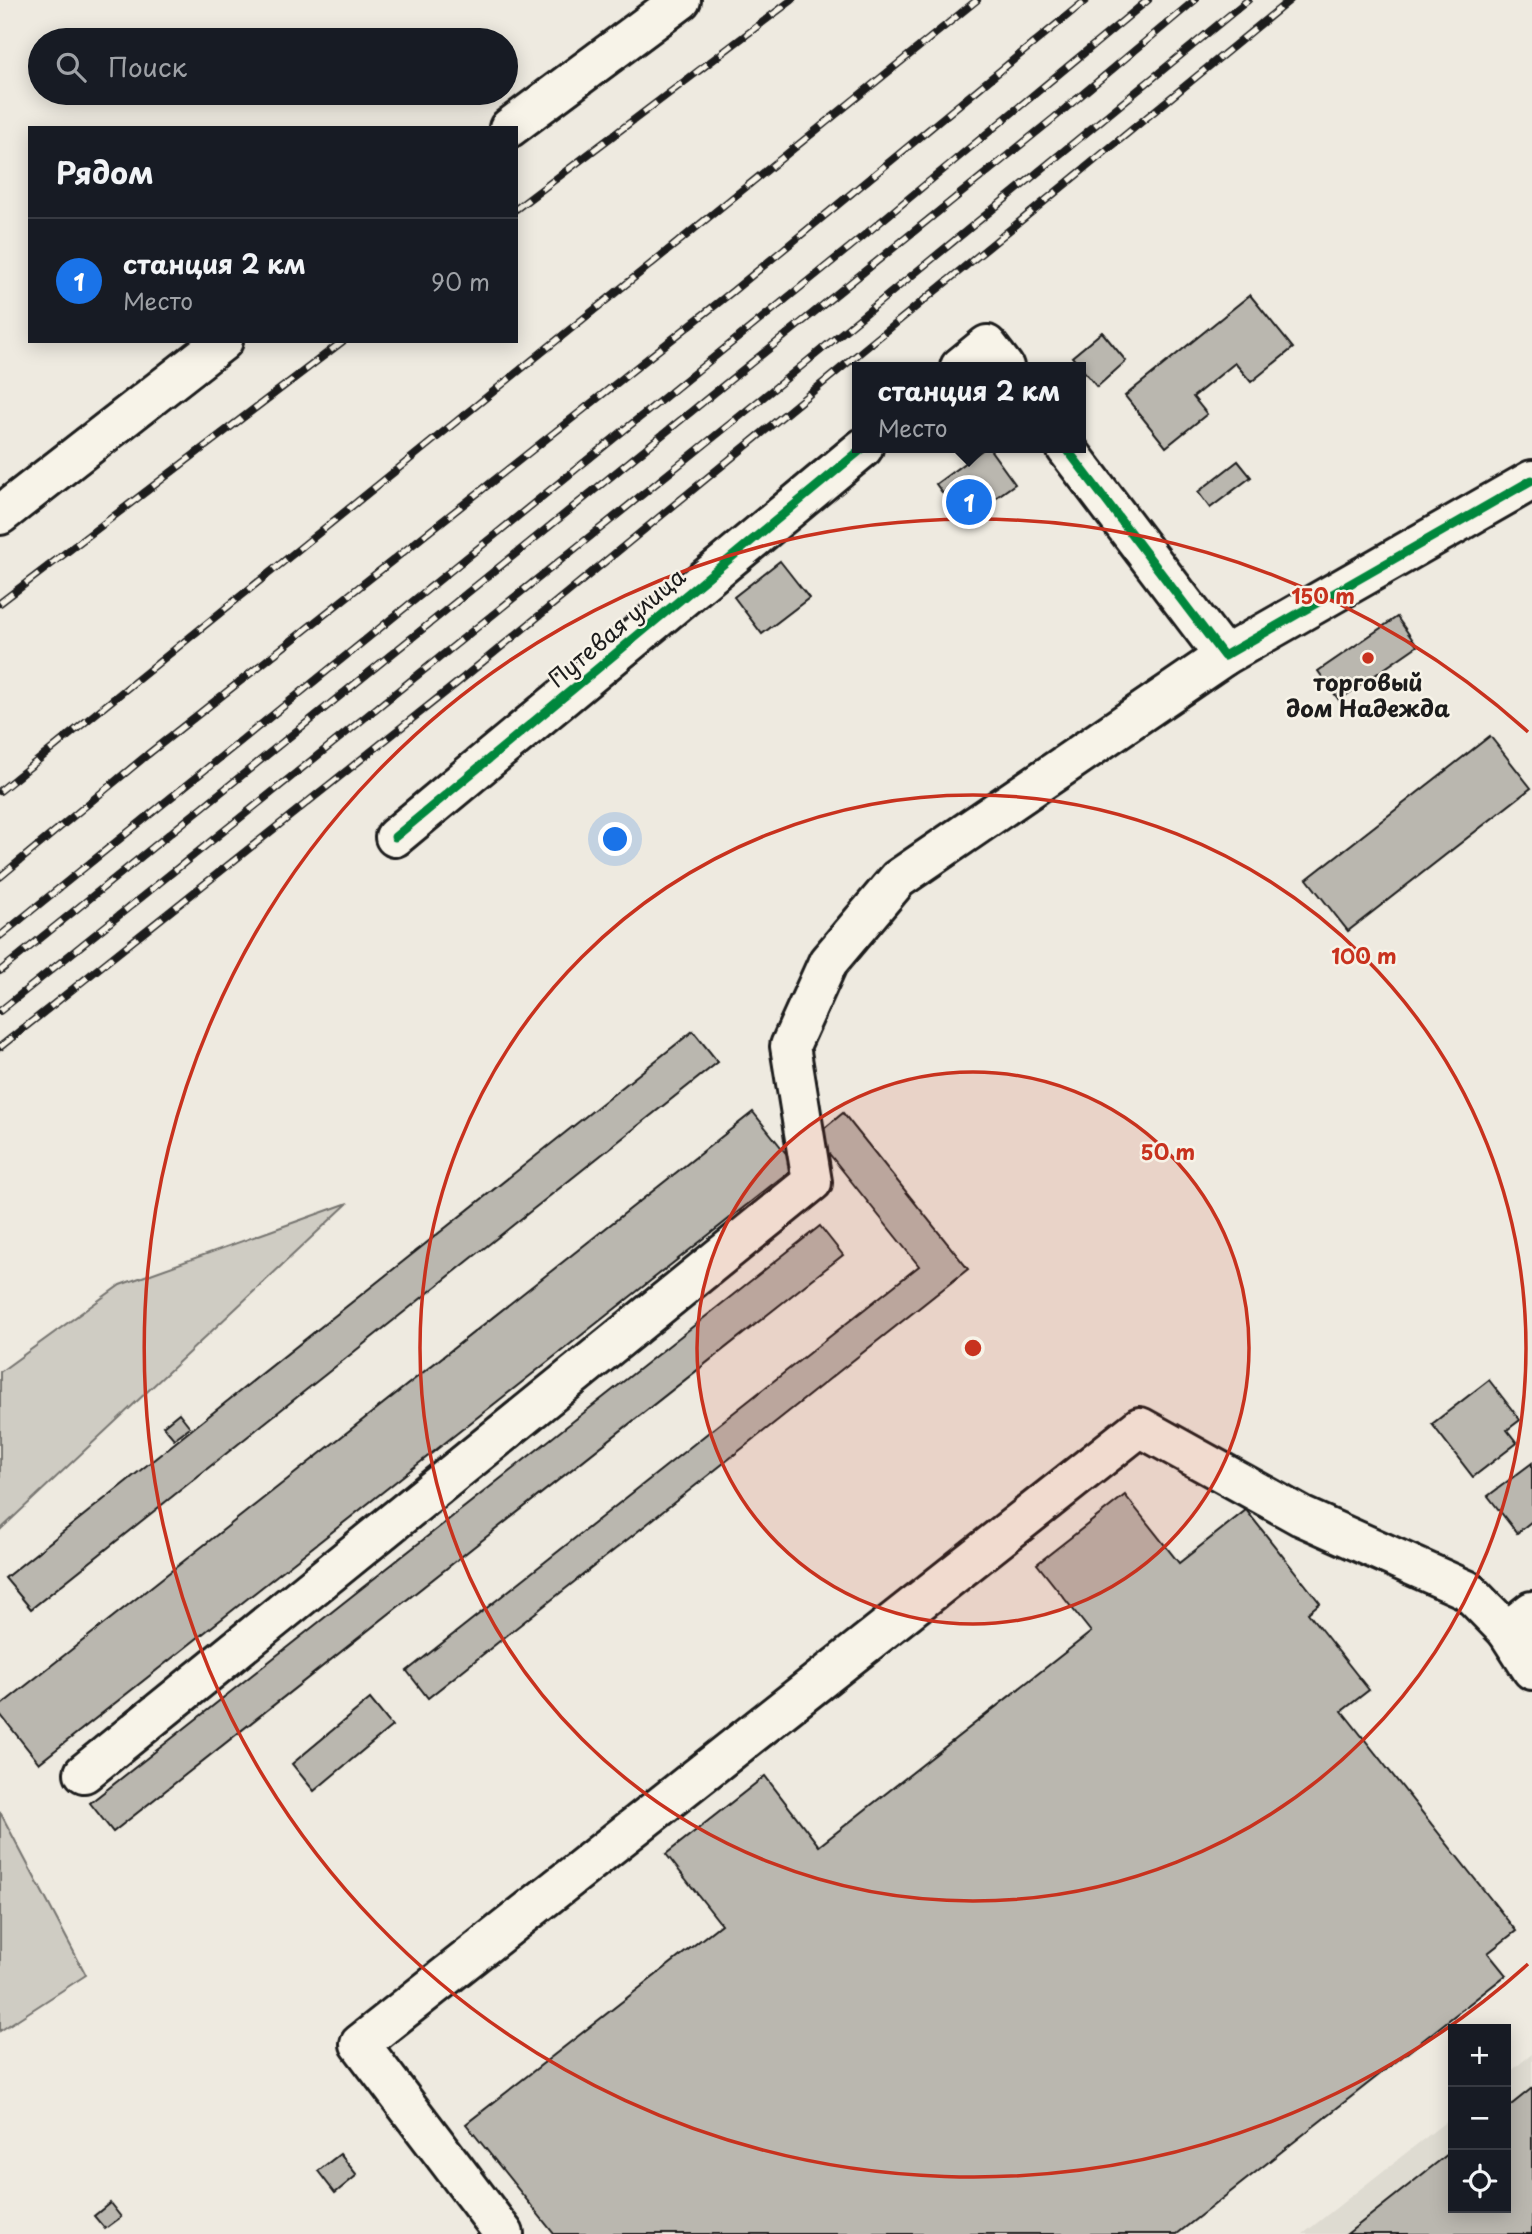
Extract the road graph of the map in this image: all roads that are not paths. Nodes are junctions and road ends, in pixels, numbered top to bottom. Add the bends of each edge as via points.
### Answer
1 (681, 0) edge
2 (512, 126) edge
3 (220, 343) edge
4 (966, 362) edge
5 (1000, 362) edge
6 (857, 453) edge
7 (1070, 453) edge
8 (1532, 480) edge
9 (0, 515) edge
10 (1224, 656) junction
11 (395, 837) dead end
12 (1519, 1621) edge
13 (1532, 1670) edge
14 (84, 1773) dead end
15 (504, 2234) edge

1 - 2 street
3 - 9 street
4 - 5 street via 987,345
6 - 11 street, Путевая улица
7 - 10 street
8 - 10 street
10 - 14 street via 898,879 828,962 790,1046 812,1182
12 - 13 street
12 - 15 street via 1467,1590 1301,1517 1140,1427 360,2044

